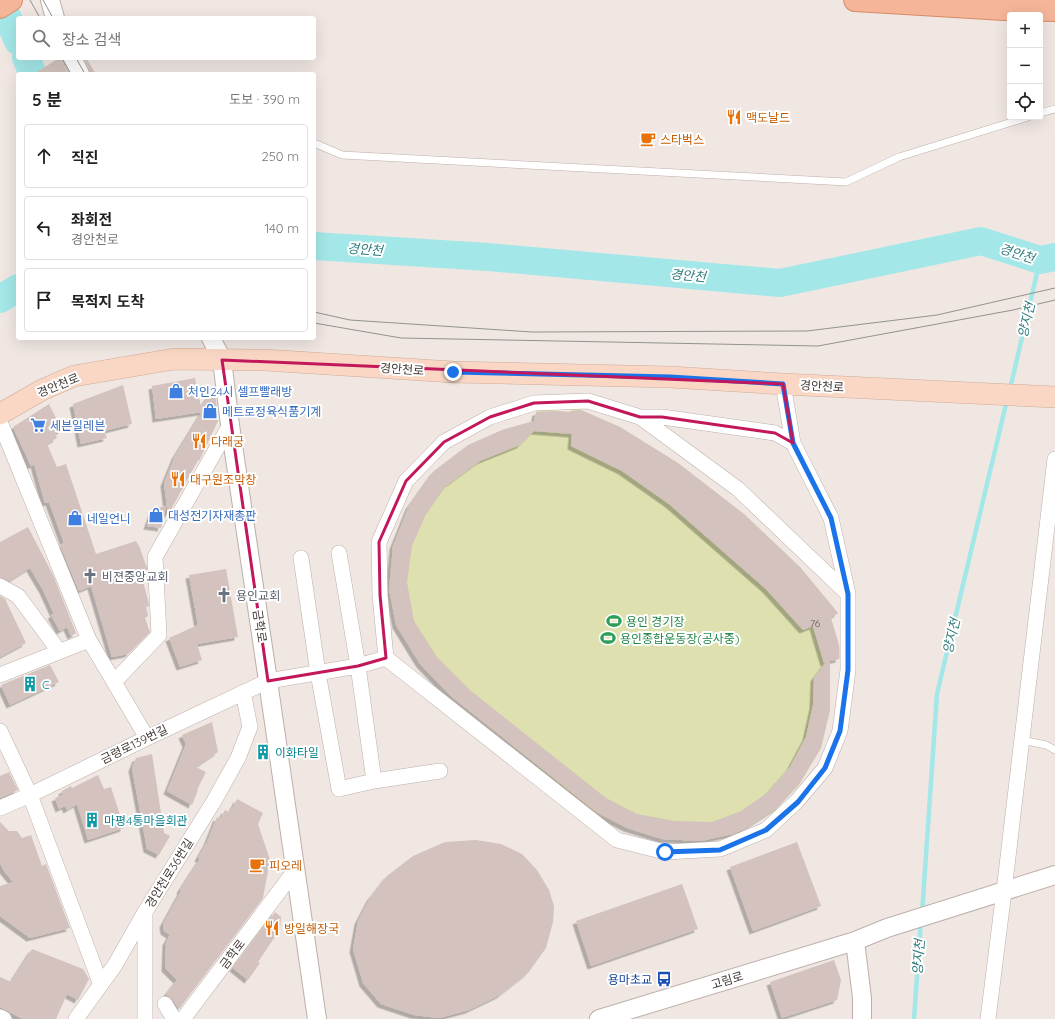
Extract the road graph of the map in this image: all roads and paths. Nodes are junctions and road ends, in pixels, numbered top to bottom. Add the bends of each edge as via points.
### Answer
1 (11, 0) edge
2 (50, 0) edge
3 (855, 0) edge
4 (1034, 0) edge
5 (0, 8) edge
6 (1004, 9) junction
7 (1055, 10) edge
8 (54, 16) edge
9 (73, 60) edge
10 (79, 72) edge
11 (1055, 109) edge
12 (1043, 112) edge
13 (1018, 120) edge
14 (316, 143) edge
15 (212, 340) edge
16 (222, 360) junction
17 (783, 384) junction
18 (1050, 396) edge
19 (0, 414) edge
20 (640, 417) junction
21 (0, 422) edge
22 (230, 425) junction
23 (793, 443) junction
24 (1055, 459) edge
25 (339, 553) dead end
26 (301, 558) dead end
27 (0, 586) edge
28 (848, 594) junction
29 (89, 640) junction
30 (59, 651) junction
31 (386, 658) junction
32 (358, 666) junction
33 (318, 673) junction
34 (0, 675) edge
35 (268, 681) junction
36 (114, 682) junction
37 (243, 692) junction
38 (0, 731) edge
39 (146, 738) junction
40 (1022, 740) junction
41 (1055, 750) edge
42 (440, 771) dead end
43 (374, 781) junction
44 (30, 795) junction
45 (0, 808) edge
46 (296, 869) junction
47 (1055, 875) edge
48 (1001, 892) junction
49 (145, 912) junction
50 (855, 942) junction
51 (101, 985) junction
52 (165, 1004) dead end
53 (0, 1017) edge
54 (4, 1019) edge
55 (76, 1019) edge
56 (145, 1019) edge
57 (174, 1019) edge
58 (183, 1019) edge
59 (317, 1019) edge
60 (599, 1019) edge
61 (862, 1019) edge
62 (988, 1019) edge

1 - 5 main road
2 - 8 street
3 - 6 main road
4 - 6 street
6 - 7 main road
9 - 10 street
11 - 12 lane
13 - 14 lane via 899,157 846,182 342,156
15 - 16 street, 금학로
16 - 17 main road, 경안천로 via 265,360 453,372 670,377
16 - 19 main road, 경안천로 via 174,359 74,376 42,390
16 - 22 street, 금학로
17 - 18 main road, 경안천로
17 - 23 street
20 - 23 street via 662,417 776,433
20 - 28 street via 738,489
20 - 31 street via 588,401 534,403 490,417 444,442 406,481 379,542 380,595
21 - 29 street
22 - 35 street, 금학로
22 - 36 street via 155,557 159,635
23 - 28 street via 831,518
24 - 40 street
25 - 32 street
26 - 33 street
27 - 30 street via 18,596
28 - 31 street via 848,670 840,731 825,768 798,802 766,830 720,850 665,852 617,840
29 - 30 street
29 - 36 street
30 - 34 street
31 - 32 street, 금령로139번길
32 - 33 street, 금령로139번길
32 - 43 street
33 - 35 street, 금령로139번길
33 - 43 street via 339,789
35 - 37 street, 금령로139번길
35 - 46 street, 금학로
36 - 39 street
37 - 39 street, 금령로139번길
37 - 49 street, 경안천로36번길 via 250,727 238,758
38 - 44 street
39 - 44 street, 금령로139번길
40 - 41 lane via 1046,745
40 - 48 street
42 - 43 street
44 - 45 street, 금령로139번길
44 - 51 street
46 - 58 street, 금학로
46 - 59 street, 금학로
47 - 48 street, 고림로
48 - 50 street, 고림로 via 887,928
48 - 62 street
49 - 51 street, 경안천로36번길
49 - 56 street
50 - 60 street, 고림로
50 - 61 street
51 - 55 street, 경안천로36번길
52 - 57 street
53 - 54 street

